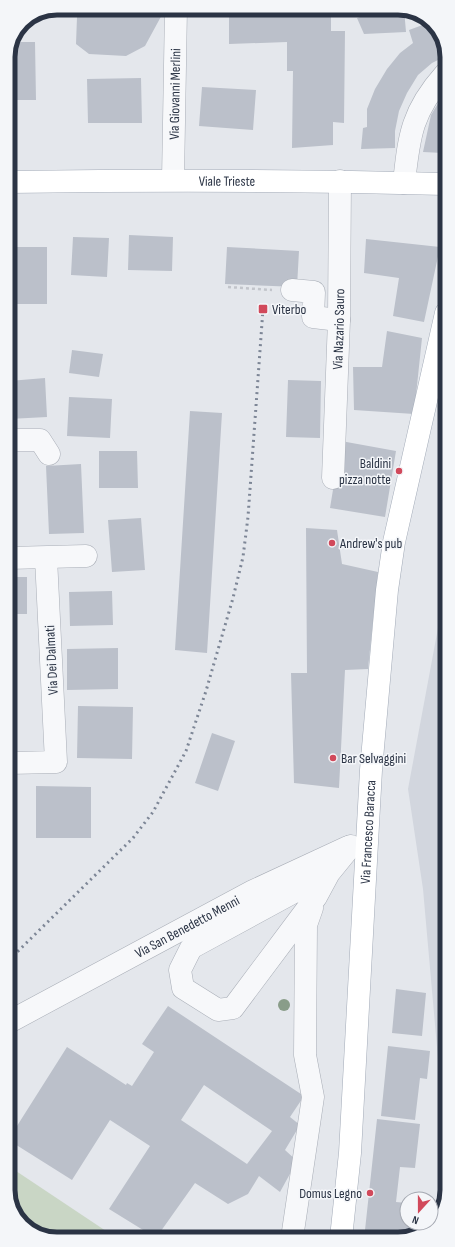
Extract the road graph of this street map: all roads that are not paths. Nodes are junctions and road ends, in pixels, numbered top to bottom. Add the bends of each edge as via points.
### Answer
1 (176, 15) edge
2 (440, 80) edge
3 (173, 180) junction
4 (340, 181) junction
5 (15, 182) edge
6 (404, 183) junction
7 (440, 184) edge
8 (292, 290) road end
9 (338, 320) junction
10 (440, 339) edge
11 (15, 440) edge
12 (49, 454) dead end
13 (333, 478) dead end
14 (86, 556) dead end
15 (15, 558) edge
16 (46, 558) junction
17 (15, 763) edge
18 (359, 842) junction
19 (329, 873) junction
20 (316, 897) junction
21 (15, 1019) edge
22 (293, 1232) edge
23 (342, 1232) edge

1 - 3 street, Via Giovanni Merlini
2 - 6 street via 416,115 408,146
3 - 4 main road, Viale Trieste
3 - 5 main road, Viale Trieste
4 - 6 main road, Viale Trieste
4 - 9 street, Via Nazario Sauro
6 - 7 main road, Viale Trieste
8 - 9 street via 314,292 313,317
9 - 13 street, Via Nazario Sauro
10 - 18 main road, Via Francesco Baracca via 394,542 387,590 371,770
11 - 12 street via 40,440
14 - 16 street
15 - 16 street
16 - 17 street, Via Dei Dalmati via 56,762
18 - 19 street
18 - 21 street, Via San Benedetto Menni via 253,891
18 - 23 main road, Via Francesco Baracca via 350,1153
19 - 20 street
19 - 20 street via 191,948 180,970 183,988 218,1010 233,1008
20 - 22 street via 306,924 305,1055 313,1097

